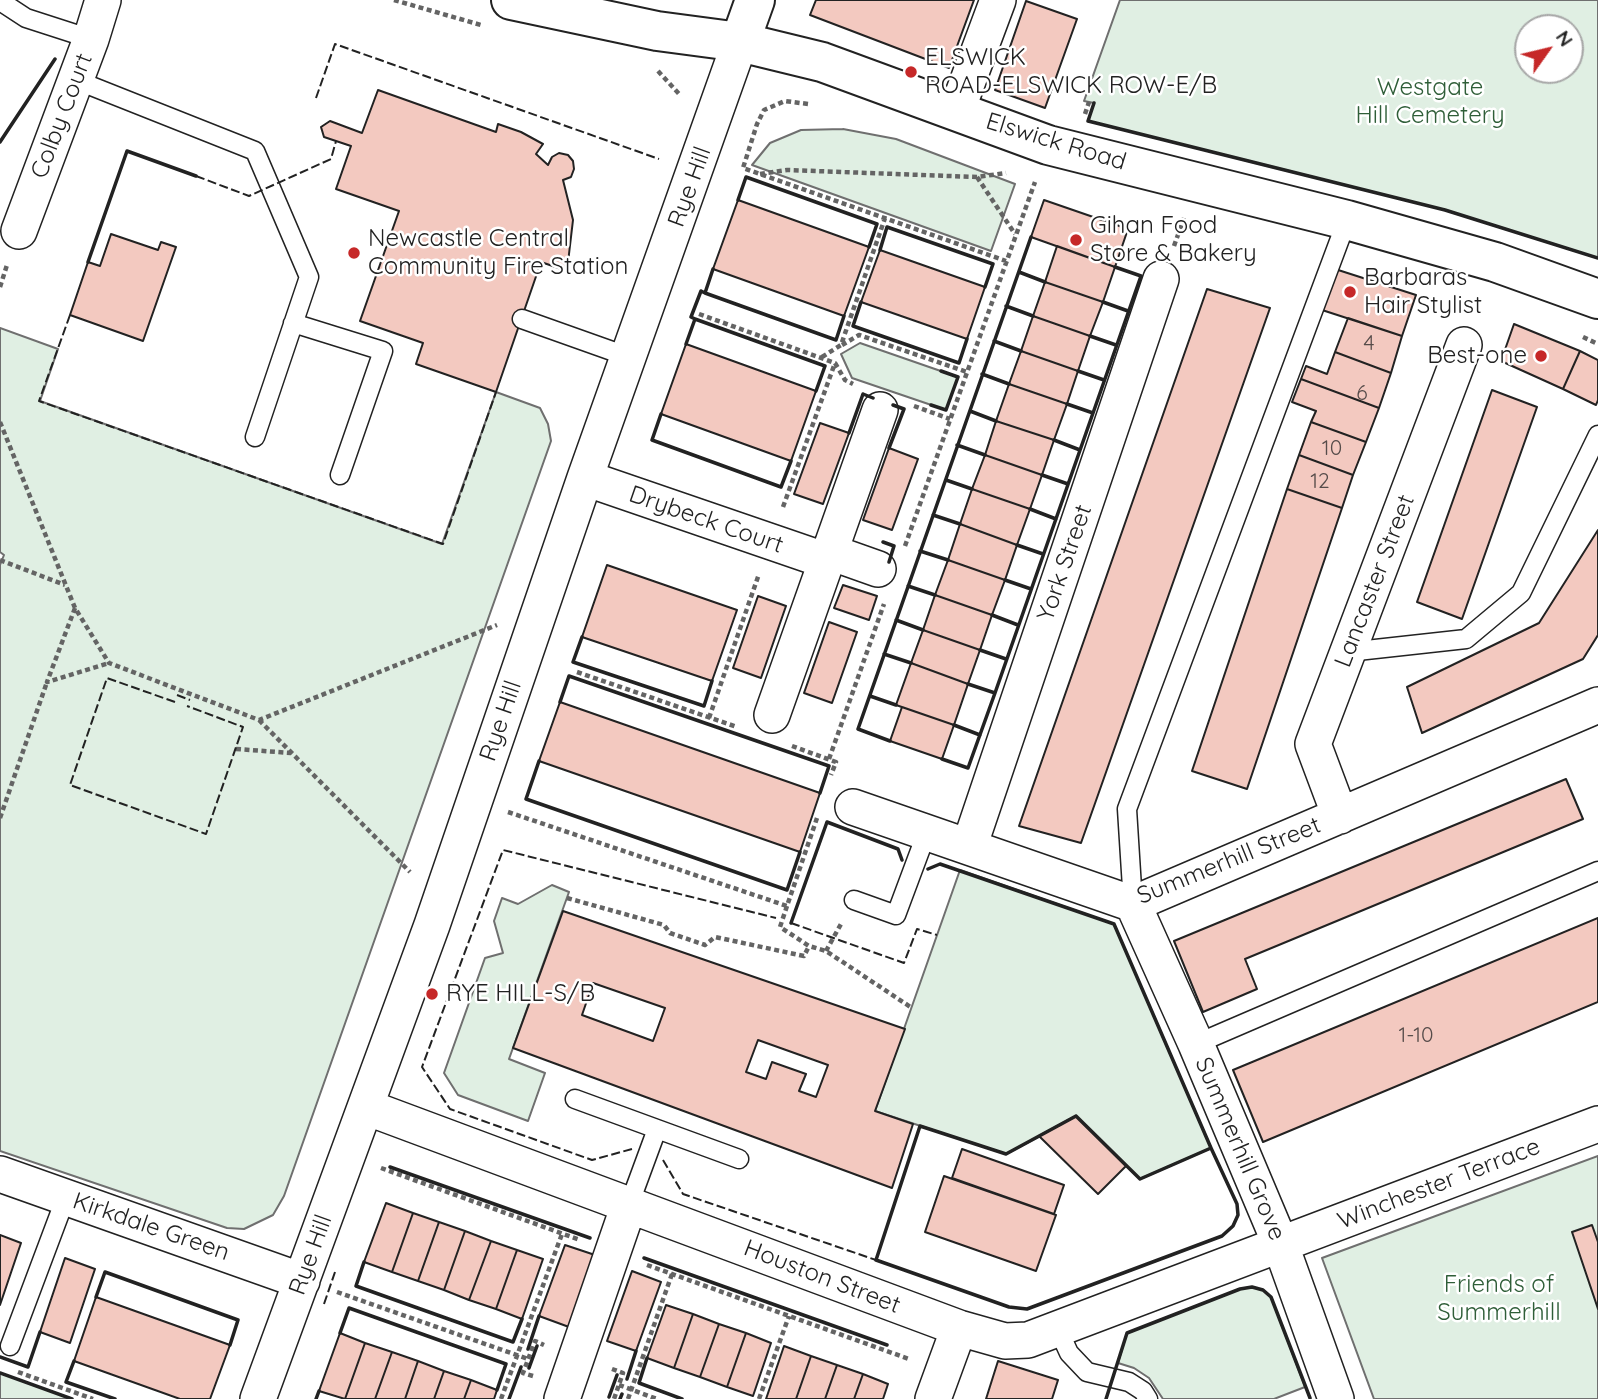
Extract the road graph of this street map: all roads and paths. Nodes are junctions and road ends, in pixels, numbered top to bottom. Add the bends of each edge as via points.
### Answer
1 (103, 0) edge
2 (511, 0) edge
3 (755, 0) edge
4 (999, 0) edge
5 (0, 1) edge
6 (91, 39) junction
7 (740, 42) junction
8 (652, 65) dead end
9 (76, 80) junction
10 (681, 96) dead end
11 (1089, 102) dead end
12 (808, 104) dead end
13 (957, 110) junction
14 (1083, 119) dead end
15 (1048, 145) junction
16 (759, 174) junction
17 (1015, 176) dead end
18 (977, 177) junction
19 (1024, 180) dead end
20 (1198, 182) junction
21 (1034, 184) junction
22 (885, 218) junction
23 (1347, 220) junction
24 (19, 231) dead end
25 (1016, 235) junction
26 (1006, 261) junction
27 (1161, 279) joint
28 (1598, 299) edge
29 (699, 314) dead end
30 (522, 319) dead end
31 (293, 323) junction
32 (841, 345) junction
33 (1464, 345) dead end
34 (629, 357) junction
35 (822, 358) dead end
36 (967, 372) junction
37 (857, 385) dead end
38 (892, 406) joint
39 (950, 419) junction
40 (0, 422) edge
41 (1598, 435) edge
42 (255, 437) dead end
43 (340, 475) dead end
44 (585, 478) junction
45 (828, 556) junction
46 (0, 560) edge
47 (889, 572) junction
48 (66, 585) junction
49 (75, 608) junction
50 (540, 608) junction
51 (1348, 652) junction
52 (109, 663) junction
53 (577, 672) dead end
54 (47, 682) junction
55 (1598, 705) edge
56 (259, 720) junction
57 (766, 729) junction
58 (236, 749) dead end
59 (292, 753) junction
60 (829, 759) junction
61 (836, 762) dead end
62 (474, 801) junction
63 (836, 808) joint
64 (1340, 816) junction
65 (0, 818) edge
66 (927, 832) junction
67 (969, 847) junction
68 (1598, 871) edge
69 (407, 882) dead end
70 (567, 898) dead end
71 (854, 900) dead end
72 (1133, 904) junction
73 (787, 906) junction
74 (809, 946) junction
75 (912, 1008) dead end
76 (1196, 1044) junction
77 (575, 1100) dead end
78 (366, 1107) junction
79 (1598, 1124) edge
80 (657, 1129) junction
81 (739, 1160) dead end
82 (380, 1167) dead end
83 (0, 1174) edge
84 (66, 1197) junction
85 (629, 1205) junction
86 (562, 1234) junction
87 (1280, 1244) junction
88 (612, 1252) junction
89 (672, 1274) junction
90 (302, 1281) junction
91 (336, 1292) dead end
92 (789, 1316) junction
93 (959, 1328) junction
94 (1058, 1329) junction
95 (10, 1346) dead end
96 (517, 1355) junction
97 (528, 1359) dead end
98 (12, 1370) dead end
99 (619, 1385) dead end
100 (938, 1385) edge
101 (631, 1390) junction
102 (93, 1399) edge
103 (258, 1399) edge
104 (501, 1399) edge
105 (562, 1399) edge
106 (628, 1399) edge
107 (657, 1399) edge
108 (759, 1399) edge
109 (1148, 1399) edge
110 (1336, 1399) edge

1 - 6 street, Colby Court
2 - 7 main road, Elswick Road via 657,31
3 - 7 main road
4 - 13 street
5 - 6 lane via 26,18
6 - 9 street, Colby Court
7 - 13 main road, Elswick Road via 822,62
7 - 34 street, Rye Hill
8 - 10 path
9 - 24 street, Colby Court
9 - 31 lane via 255,151 309,276
11 - 14 path
12 - 16 path via 785,101 764,110 743,168
13 - 15 main road, Elswick Road
15 - 20 main road, Elswick Road
15 - 21 path
16 - 18 path via 787,170
16 - 22 path
17 - 18 path via 1005,172
18 - 25 path
19 - 21 path
20 - 23 main road, Elswick Road
20 - 27 path
21 - 25 path
22 - 26 path
22 - 32 path
23 - 28 main road, Elswick Road via 1495,262
23 - 72 lane via 1127,809
25 - 26 path
26 - 36 path
27 - 67 street, York Street
29 - 37 path via 835,363 845,380
30 - 34 lane
31 - 42 lane
31 - 43 lane via 383,351
32 - 35 path
32 - 36 path via 859,335
33 - 51 street, Lancaster Street
34 - 44 street, Rye Hill
36 - 39 path
38 - 39 path
38 - 45 street
39 - 47 path
40 - 48 path
41 - 51 lane via 1521,593 1466,639
44 - 45 street, Drybeck Court
44 - 50 street, Rye Hill
45 - 47 street, Drybeck Court
45 - 57 street
46 - 48 path
47 - 60 path
48 - 49 path
49 - 52 path
49 - 54 path
50 - 56 path
50 - 62 street, Rye Hill
51 - 64 street, Lancaster Street via 1313,744
52 - 54 path
52 - 56 path
53 - 57 path
54 - 65 path
55 - 64 street, Summerhill Street
56 - 59 path
57 - 60 path
58 - 59 path
59 - 69 path via 410,872
60 - 61 path
62 - 73 path
62 - 78 street, Rye Hill
63 - 66 street, Summerhill Street
63 - 73 path
64 - 72 street, Summerhill Street
66 - 67 street, Summerhill Street
66 - 71 lane via 896,915
67 - 72 street, Summerhill Street
68 - 76 lane
70 - 74 path via 664,925 670,933 705,945 715,937 804,956
72 - 76 street, Summerhill Grove
73 - 74 path via 780,927
74 - 75 path via 826,951
76 - 87 street, Summerhill Grove
77 - 80 lane
78 - 85 street, Houston Street
78 - 90 street, Rye Hill
79 - 87 street, Winchester Terrace
80 - 81 lane
80 - 85 lane
82 - 86 path
83 - 84 street, Kirkdale Green
84 - 90 street, Kirkdale Green
84 - 95 lane
85 - 88 street
85 - 93 street, Houston Street
86 - 88 path
86 - 96 path
87 - 94 street, Houston Street
87 - 110 street, Summerhill Grove
88 - 89 path
88 - 105 street
89 - 92 path
89 - 101 path
90 - 103 street, Rye Hill
91 - 96 path
92 - 100 path
92 - 108 path
93 - 94 street, Houston Street via 1005,1341 1028,1340
93 - 100 street
94 - 109 lane via 1069,1353 1087,1372 1129,1382
96 - 97 path
96 - 104 path
98 - 102 path
99 - 101 path
101 - 106 path
101 - 107 path

